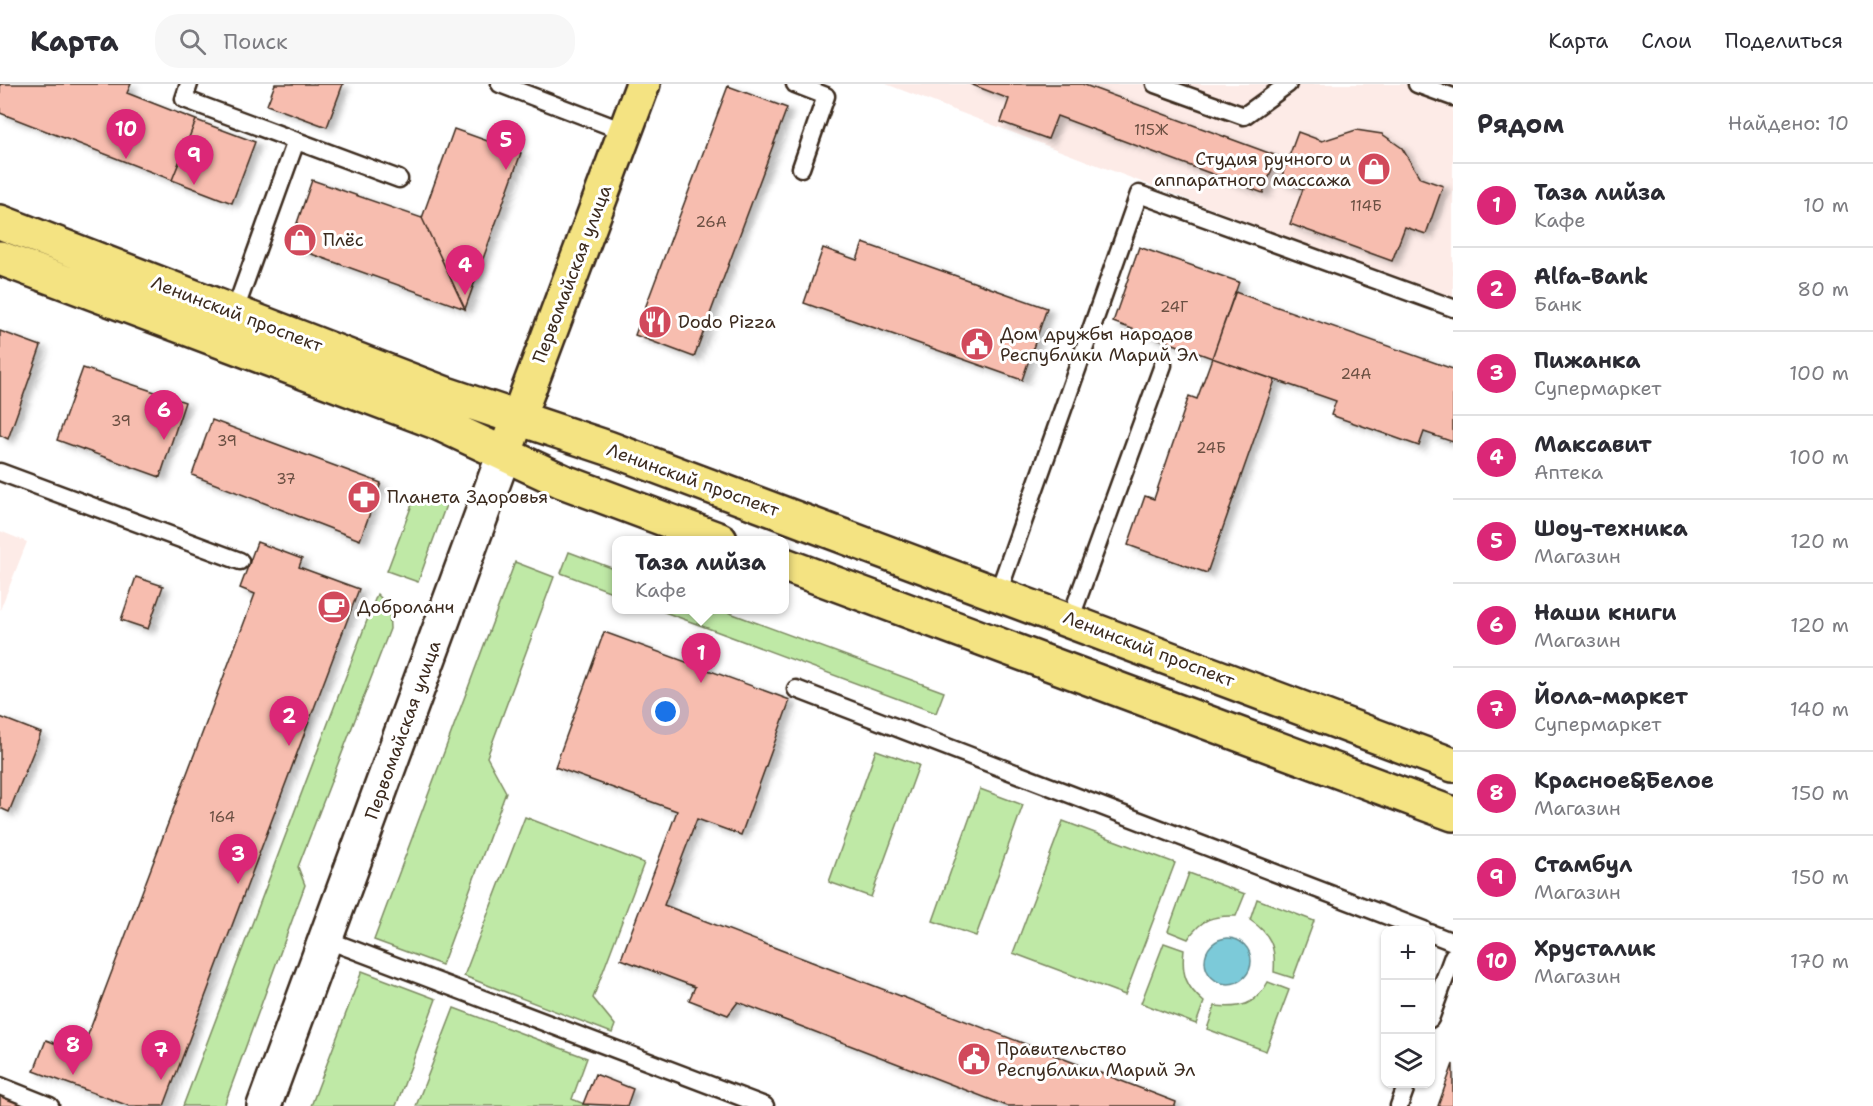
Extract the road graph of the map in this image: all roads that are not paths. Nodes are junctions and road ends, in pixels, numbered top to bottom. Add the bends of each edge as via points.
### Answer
1 (189, 84) edge
2 (500, 84) edge
3 (644, 84) edge
4 (795, 84) edge
5 (1155, 84) edge
6 (1288, 84) edge
7 (1417, 84) edge
8 (1453, 97) edge
9 (626, 132) junction
10 (296, 141) junction
11 (801, 168) dead end
12 (399, 179) dead end
13 (0, 222) edge
14 (0, 258) edge
15 (1453, 308) edge
16 (234, 313) junction
17 (1162, 365) dead end
18 (518, 417) junction
19 (504, 454) junction
20 (0, 472) edge
21 (709, 536) edge
22 (240, 561) dead end
23 (789, 566) edge
24 (998, 593) junction
25 (1070, 620) junction
26 (796, 689) dead end
27 (1453, 765) edge
28 (1453, 814) edge
29 (1414, 926) edge
30 (1435, 935) edge
31 (325, 939) junction
32 (1453, 942) edge
33 (1453, 956) edge
34 (1435, 1008) edge
35 (0, 1086) edge
36 (1405, 1088) edge
37 (50, 1106) edge
38 (264, 1106) edge
39 (765, 1106) edge
40 (1399, 1106) edge

1 - 10 lane via 183,99
2 - 9 lane
3 - 9 main road, Первомайская улица
4 - 11 lane via 826,96
5 - 6 lane via 1244,117
7 - 8 lane
9 - 18 main road, Первомайская улица
10 - 12 lane
10 - 16 lane
13 - 16 main road, Ленинский проспект
14 - 19 main road, Ленинский проспект via 436,422
15 - 24 lane via 1139,194
16 - 18 main road, Ленинский проспект via 446,394
17 - 25 lane
18 - 19 main road, Первомайская улица
18 - 24 main road, Ленинский проспект
19 - 21 main road, Ленинский проспект via 562,482
19 - 31 main road, Первомайская улица
20 - 22 lane
23 - 28 main road
24 - 25 main road, Ленинский проспект
25 - 27 main road, Ленинский проспект
26 - 29 lane
30 - 32 lane
31 - 38 main road, Первомайская улица
31 - 39 lane
33 - 34 lane
35 - 37 lane
36 - 40 lane

